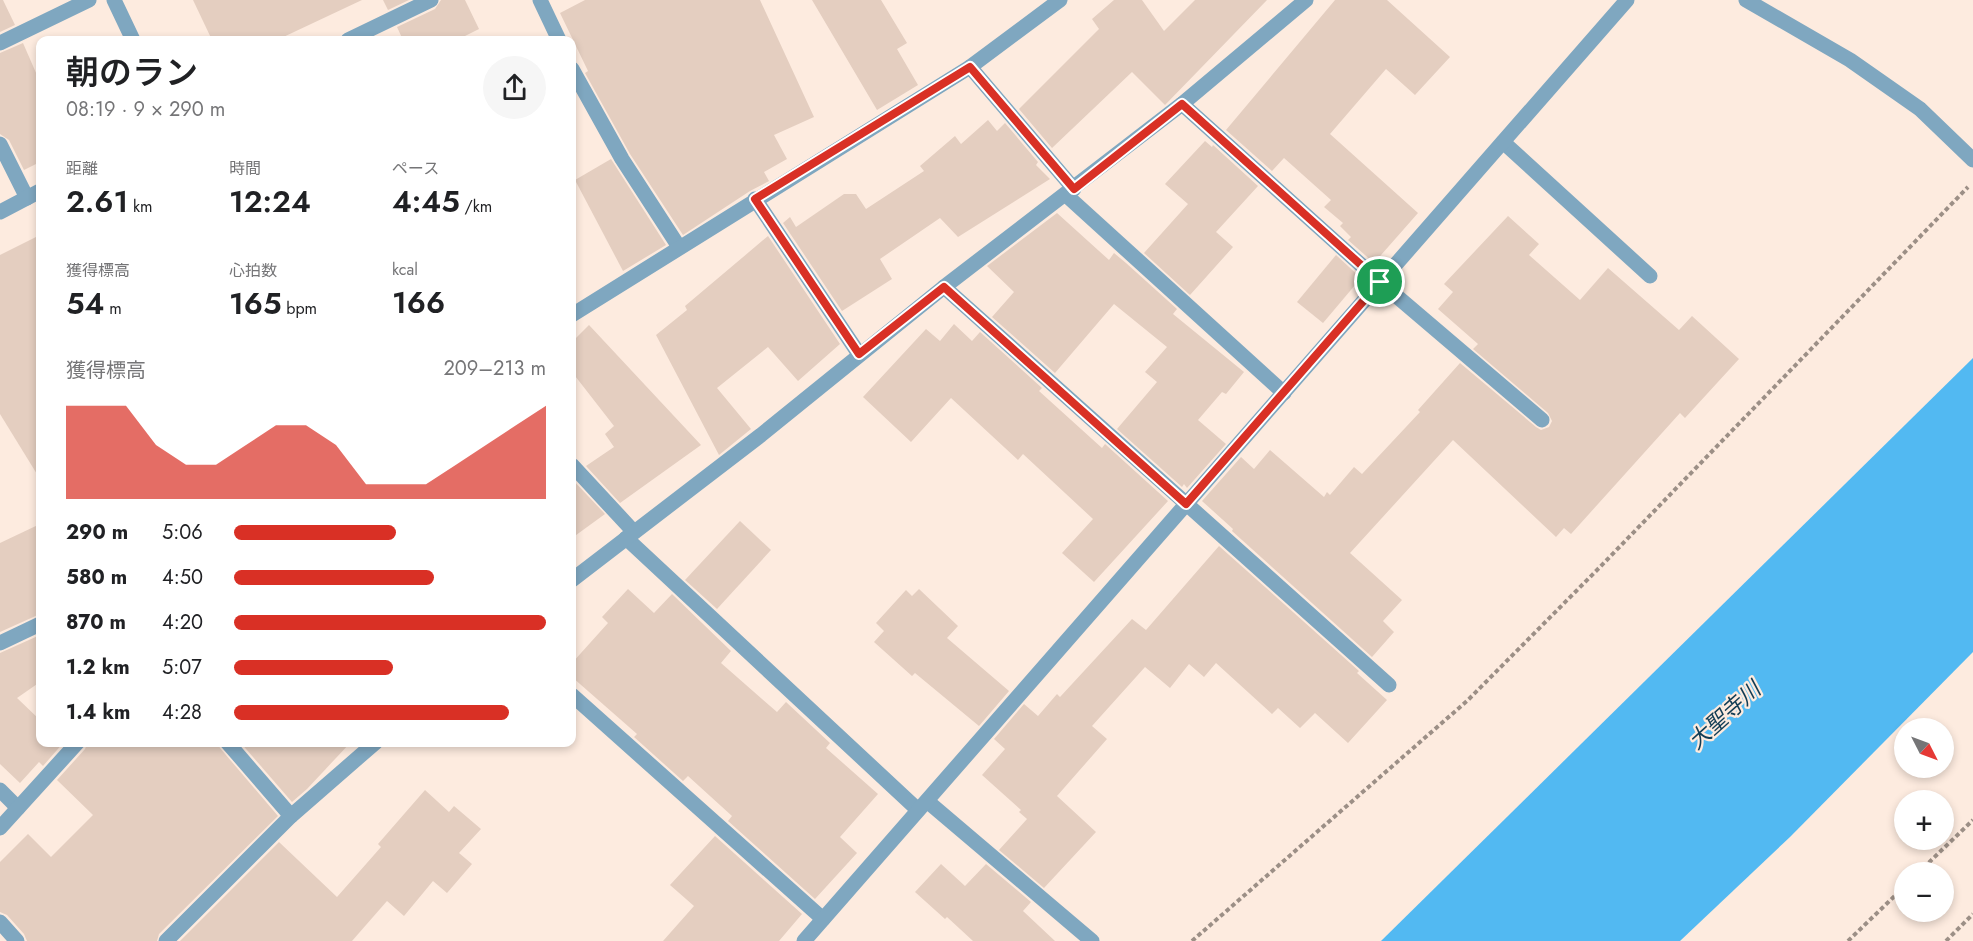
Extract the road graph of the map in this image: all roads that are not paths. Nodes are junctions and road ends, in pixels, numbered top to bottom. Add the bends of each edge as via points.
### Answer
1 (88, 0) edge
2 (114, 0) edge
3 (431, 0) edge
4 (540, 0) edge
5 (1060, 0) edge
6 (1306, 0) edge
7 (1627, 0) edge
8 (1746, 0) edge
9 (131, 36) edge
10 (356, 36) edge
11 (557, 36) edge
12 (0, 43) edge
13 (970, 67) junction
14 (576, 76) edge
15 (1182, 104) junction
16 (1503, 142) junction
17 (0, 144) edge
18 (1973, 160) edge
19 (1070, 192) junction
20 (34, 194) edge
21 (755, 199) junction
22 (0, 212) edge
23 (679, 247) junction
24 (1650, 276) dead end
25 (1380, 282) junction
26 (944, 287) junction
27 (576, 312) edge
28 (859, 354) junction
29 (1284, 393) junction
30 (1542, 420) dead end
31 (576, 470) edge
32 (1186, 504) junction
33 (630, 535) junction
34 (576, 577) edge
35 (36, 626) edge
36 (0, 643) edge
37 (1389, 685) dead end
38 (576, 699) edge
39 (73, 747) edge
40 (230, 747) edge
41 (370, 747) edge
42 (0, 790) edge
43 (922, 806) junction
44 (18, 808) junction
45 (291, 816) junction
46 (0, 828) edge
47 (823, 919) junction
48 (0, 922) edge
49 (17, 941) edge
50 (166, 941) edge
51 (804, 941) edge
52 (1092, 941) edge

1 - 12 street
2 - 9 street
3 - 10 street
4 - 11 street
5 - 13 street
6 - 15 street
7 - 16 street
8 - 18 street via 1850,60 1912,103
13 - 19 street
13 - 21 street
14 - 23 street via 622,159
15 - 19 street
15 - 25 street
16 - 24 street
16 - 25 street
17 - 20 street
19 - 26 street
19 - 29 street
20 - 22 street
21 - 23 street
21 - 28 street
23 - 27 street
25 - 29 street
25 - 30 street
26 - 28 street
26 - 32 street
28 - 33 street
29 - 32 street
31 - 33 street
32 - 37 street
32 - 43 street
33 - 34 street
33 - 43 street
35 - 36 street
38 - 47 street
39 - 44 street
40 - 45 street
41 - 45 street
42 - 44 street
43 - 47 street
43 - 52 street
44 - 46 street
45 - 50 street
47 - 51 street
48 - 49 street

